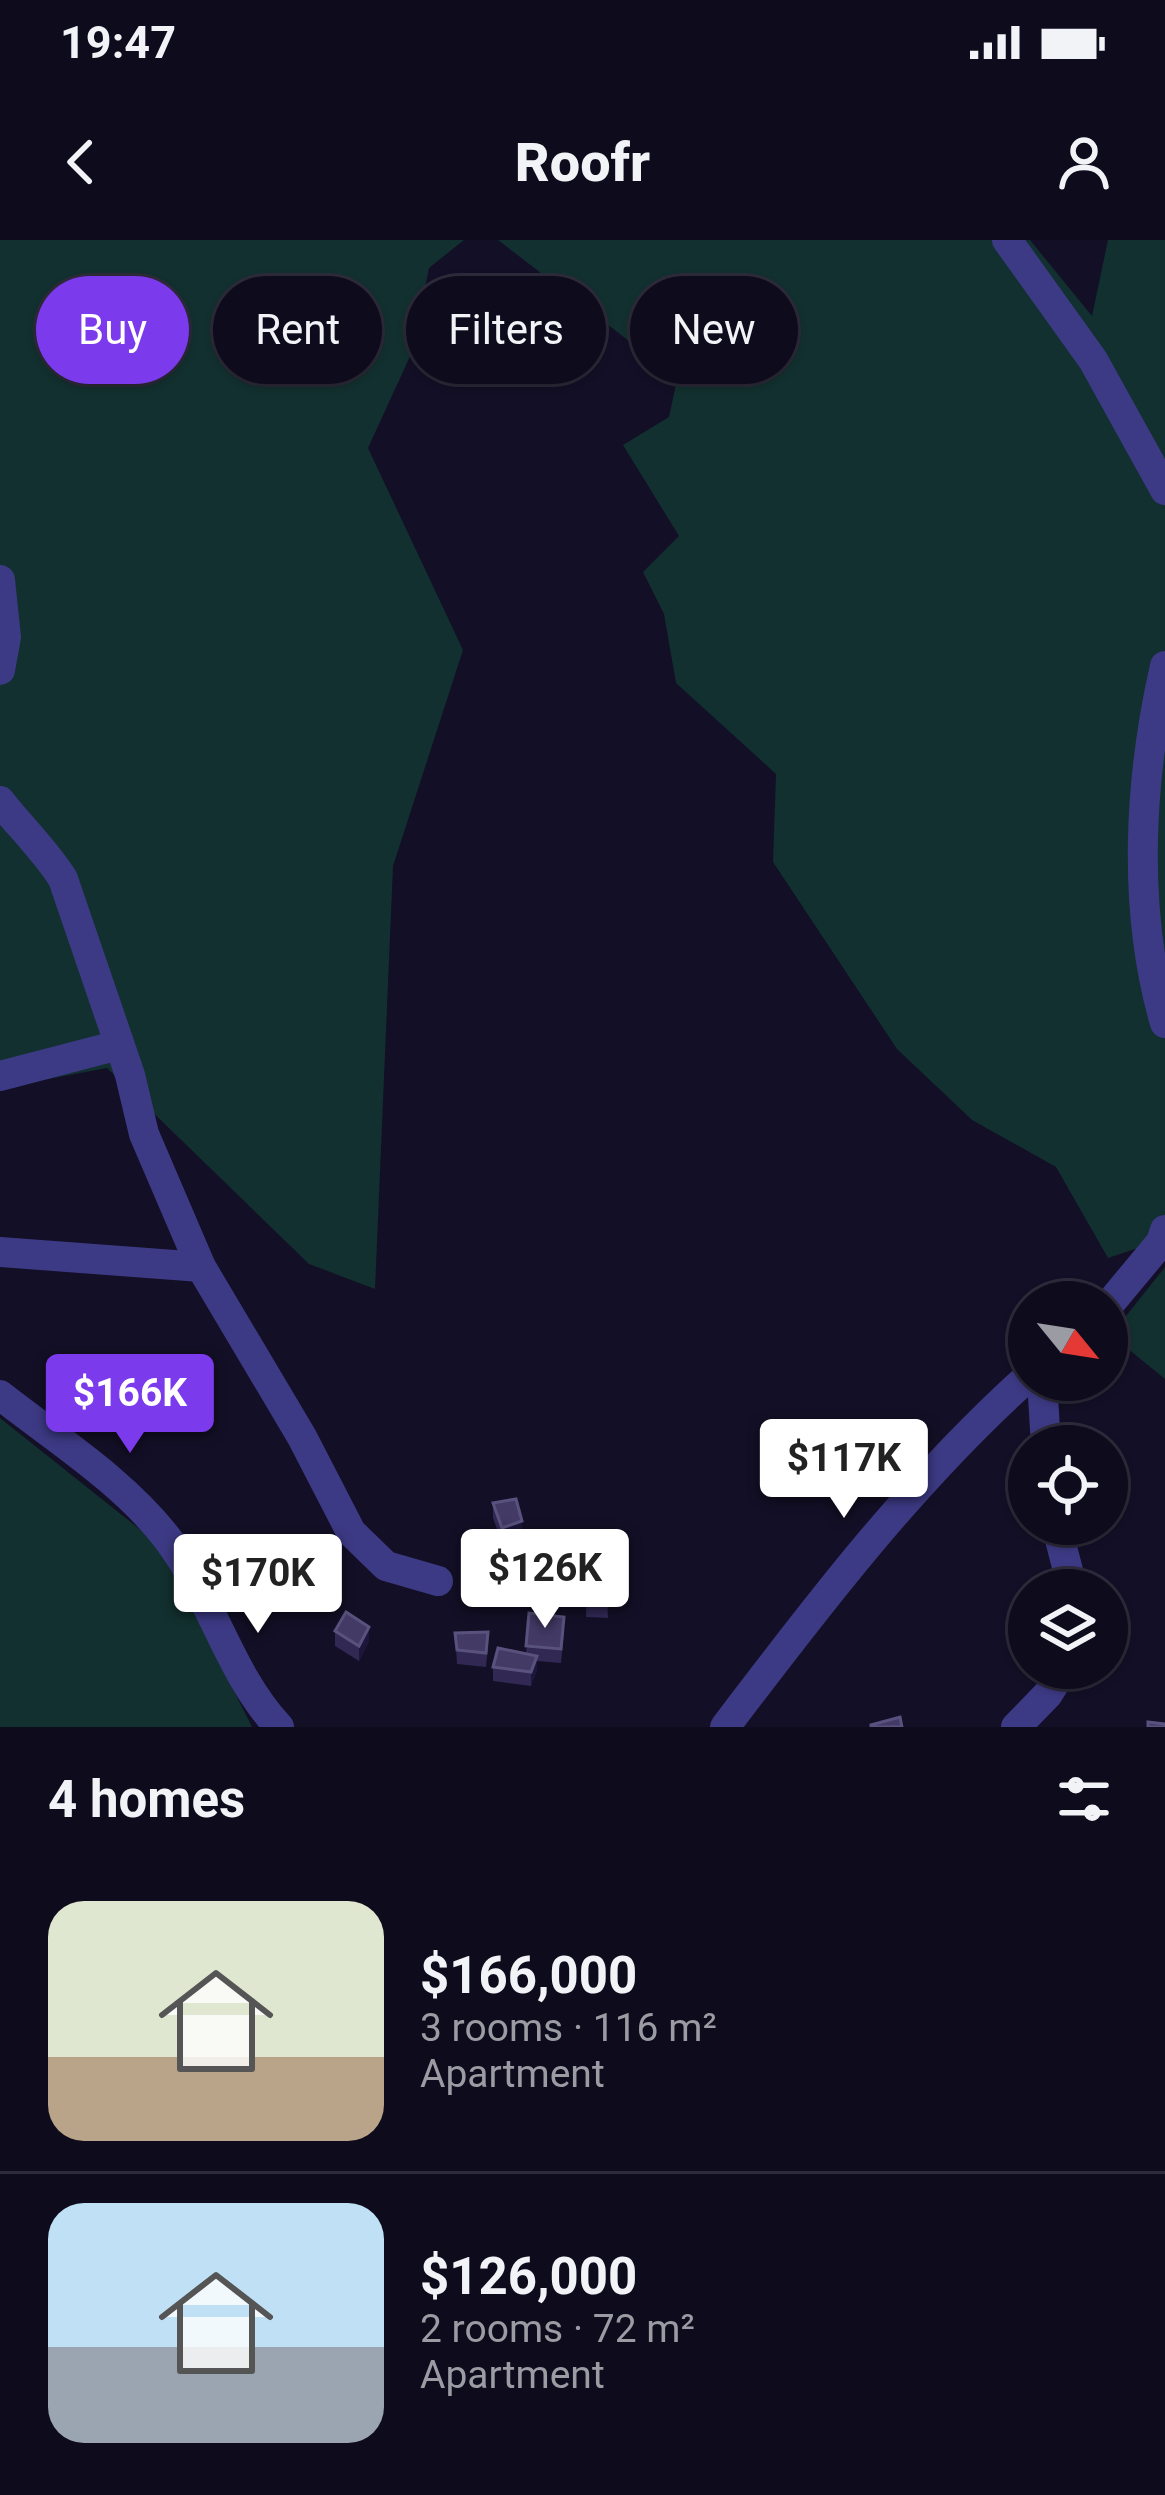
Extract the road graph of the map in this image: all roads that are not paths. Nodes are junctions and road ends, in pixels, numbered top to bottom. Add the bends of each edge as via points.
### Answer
1 (1007, 240) edge
2 (1165, 490) edge
3 (0, 580) edge
4 (1165, 666) edge
5 (0, 670) edge
6 (1161, 701) edge
7 (0, 801) edge
8 (1165, 1023) edge
9 (118, 1045) junction
10 (0, 1076) edge
11 (1165, 1230) edge
12 (0, 1252) edge
13 (201, 1267) junction
14 (1128, 1281) edge
15 (0, 1395) edge
16 (1008, 1395) edge
17 (438, 1581) dead end
18 (1051, 1689) edge
19 (279, 1727) edge
20 (725, 1727) edge
21 (1016, 1727) edge

1 - 2 street via 1093,360
3 - 5 street
4 - 6 street
6 - 8 street via 1150,730 1144,835 1149,965
7 - 9 street via 63,879
9 - 10 street
9 - 13 street via 144,1134
11 - 14 street
12 - 13 street
13 - 17 street via 352,1532 386,1566
15 - 19 street via 166,1537 247,1689
16 - 20 street via 889,1518
18 - 21 street

